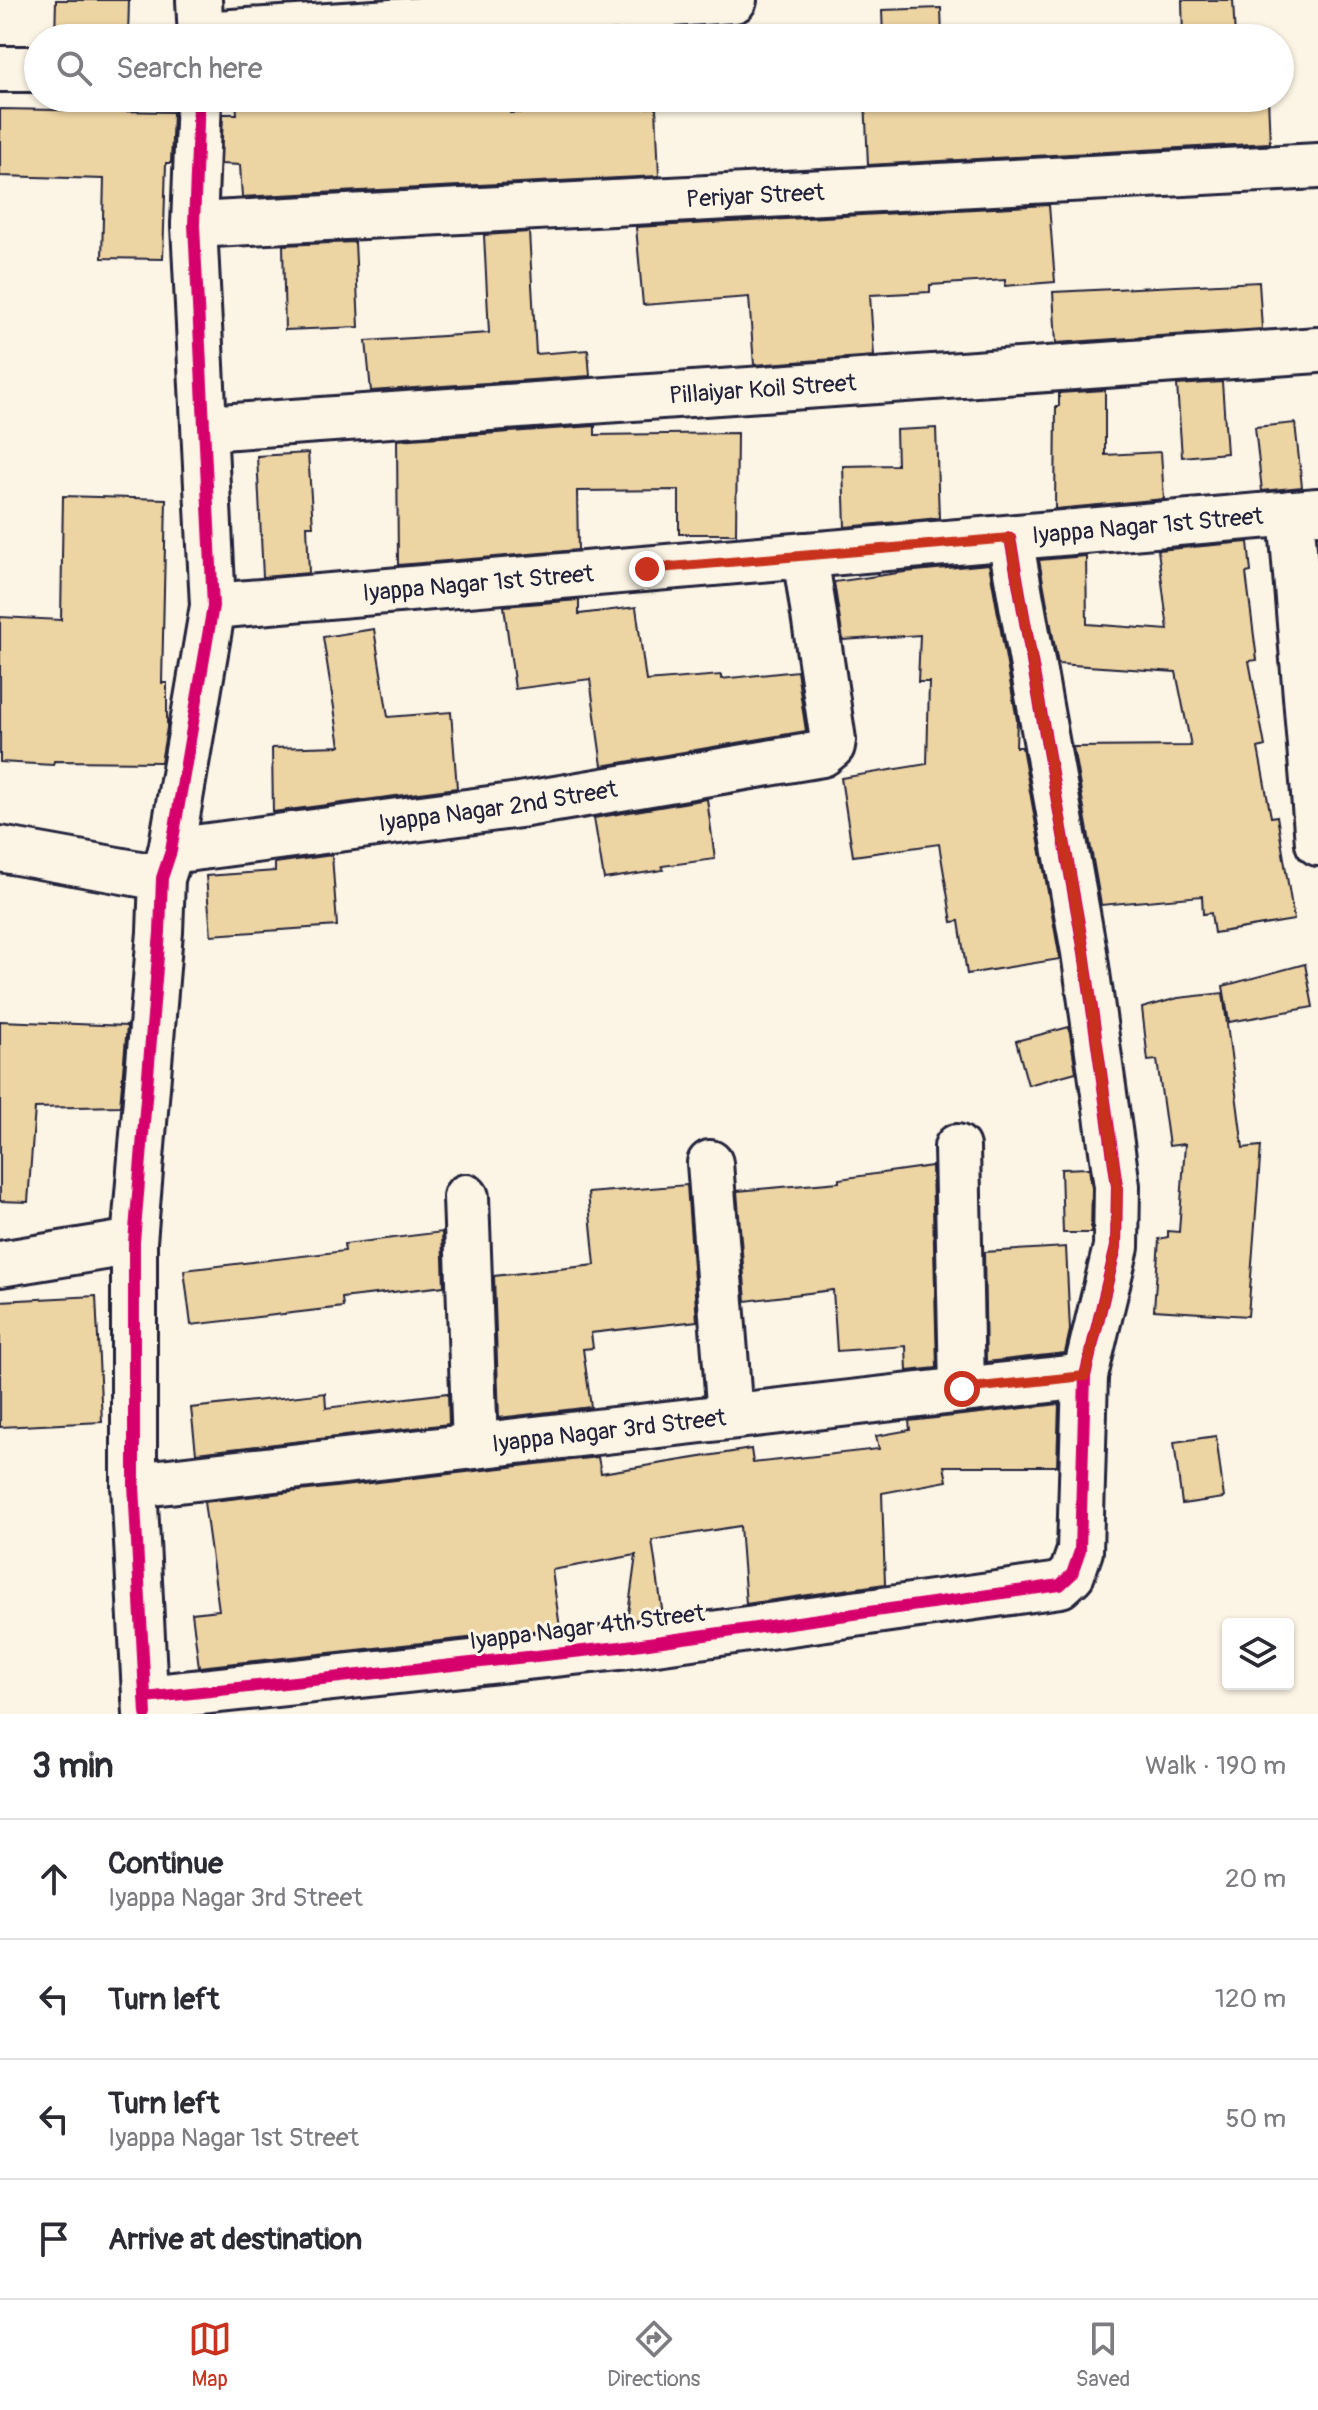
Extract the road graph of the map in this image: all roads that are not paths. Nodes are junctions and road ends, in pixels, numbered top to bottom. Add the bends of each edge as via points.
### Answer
1 (734, 0) edge
2 (200, 24) edge
3 (0, 69) edge
4 (24, 69) edge
5 (198, 112) edge
6 (1318, 166) edge
7 (194, 225) junction
8 (1318, 350) edge
9 (206, 428) junction
10 (1304, 512) edge
11 (1010, 538) junction
12 (805, 555) junction
13 (213, 606) junction
14 (1318, 843) edge
15 (0, 849) edge
16 (166, 864) junction
17 (957, 1147) dead end
18 (710, 1163) dead end
19 (466, 1197) dead end
20 (134, 1242) junction
21 (0, 1264) edge
22 (1085, 1376) junction
23 (962, 1389) junction
24 (730, 1416) junction
25 (475, 1446) junction
26 (134, 1485) junction
27 (146, 1706) edge

1 - 2 street
3 - 4 street
5 - 7 street
6 - 7 street, Periyar Street
7 - 9 street
8 - 9 street, Pillaiyar Koil Street
9 - 13 street
10 - 11 street, Iyappa Nagar 1st Street
10 - 14 street
11 - 12 street, Iyappa Nagar 1st Street
11 - 22 street via 1084,952 1117,1186 1116,1247
12 - 13 street, Iyappa Nagar 1st Street
12 - 16 street, Iyappa Nagar 2nd Street via 833,740 822,754
13 - 16 street
15 - 16 street, Iyappa Nagar 2nd Street
16 - 20 street
17 - 23 street
18 - 24 street
19 - 25 street
20 - 21 street
20 - 26 street
22 - 23 street, Iyappa Nagar 3rd Street
22 - 27 street, Iyappa Nagar 4th Street via 1080,1551 1072,1574 1060,1585
23 - 24 street, Iyappa Nagar 3rd Street
24 - 25 street, Iyappa Nagar 3rd Street
25 - 26 street, Iyappa Nagar 3rd Street
26 - 27 street

